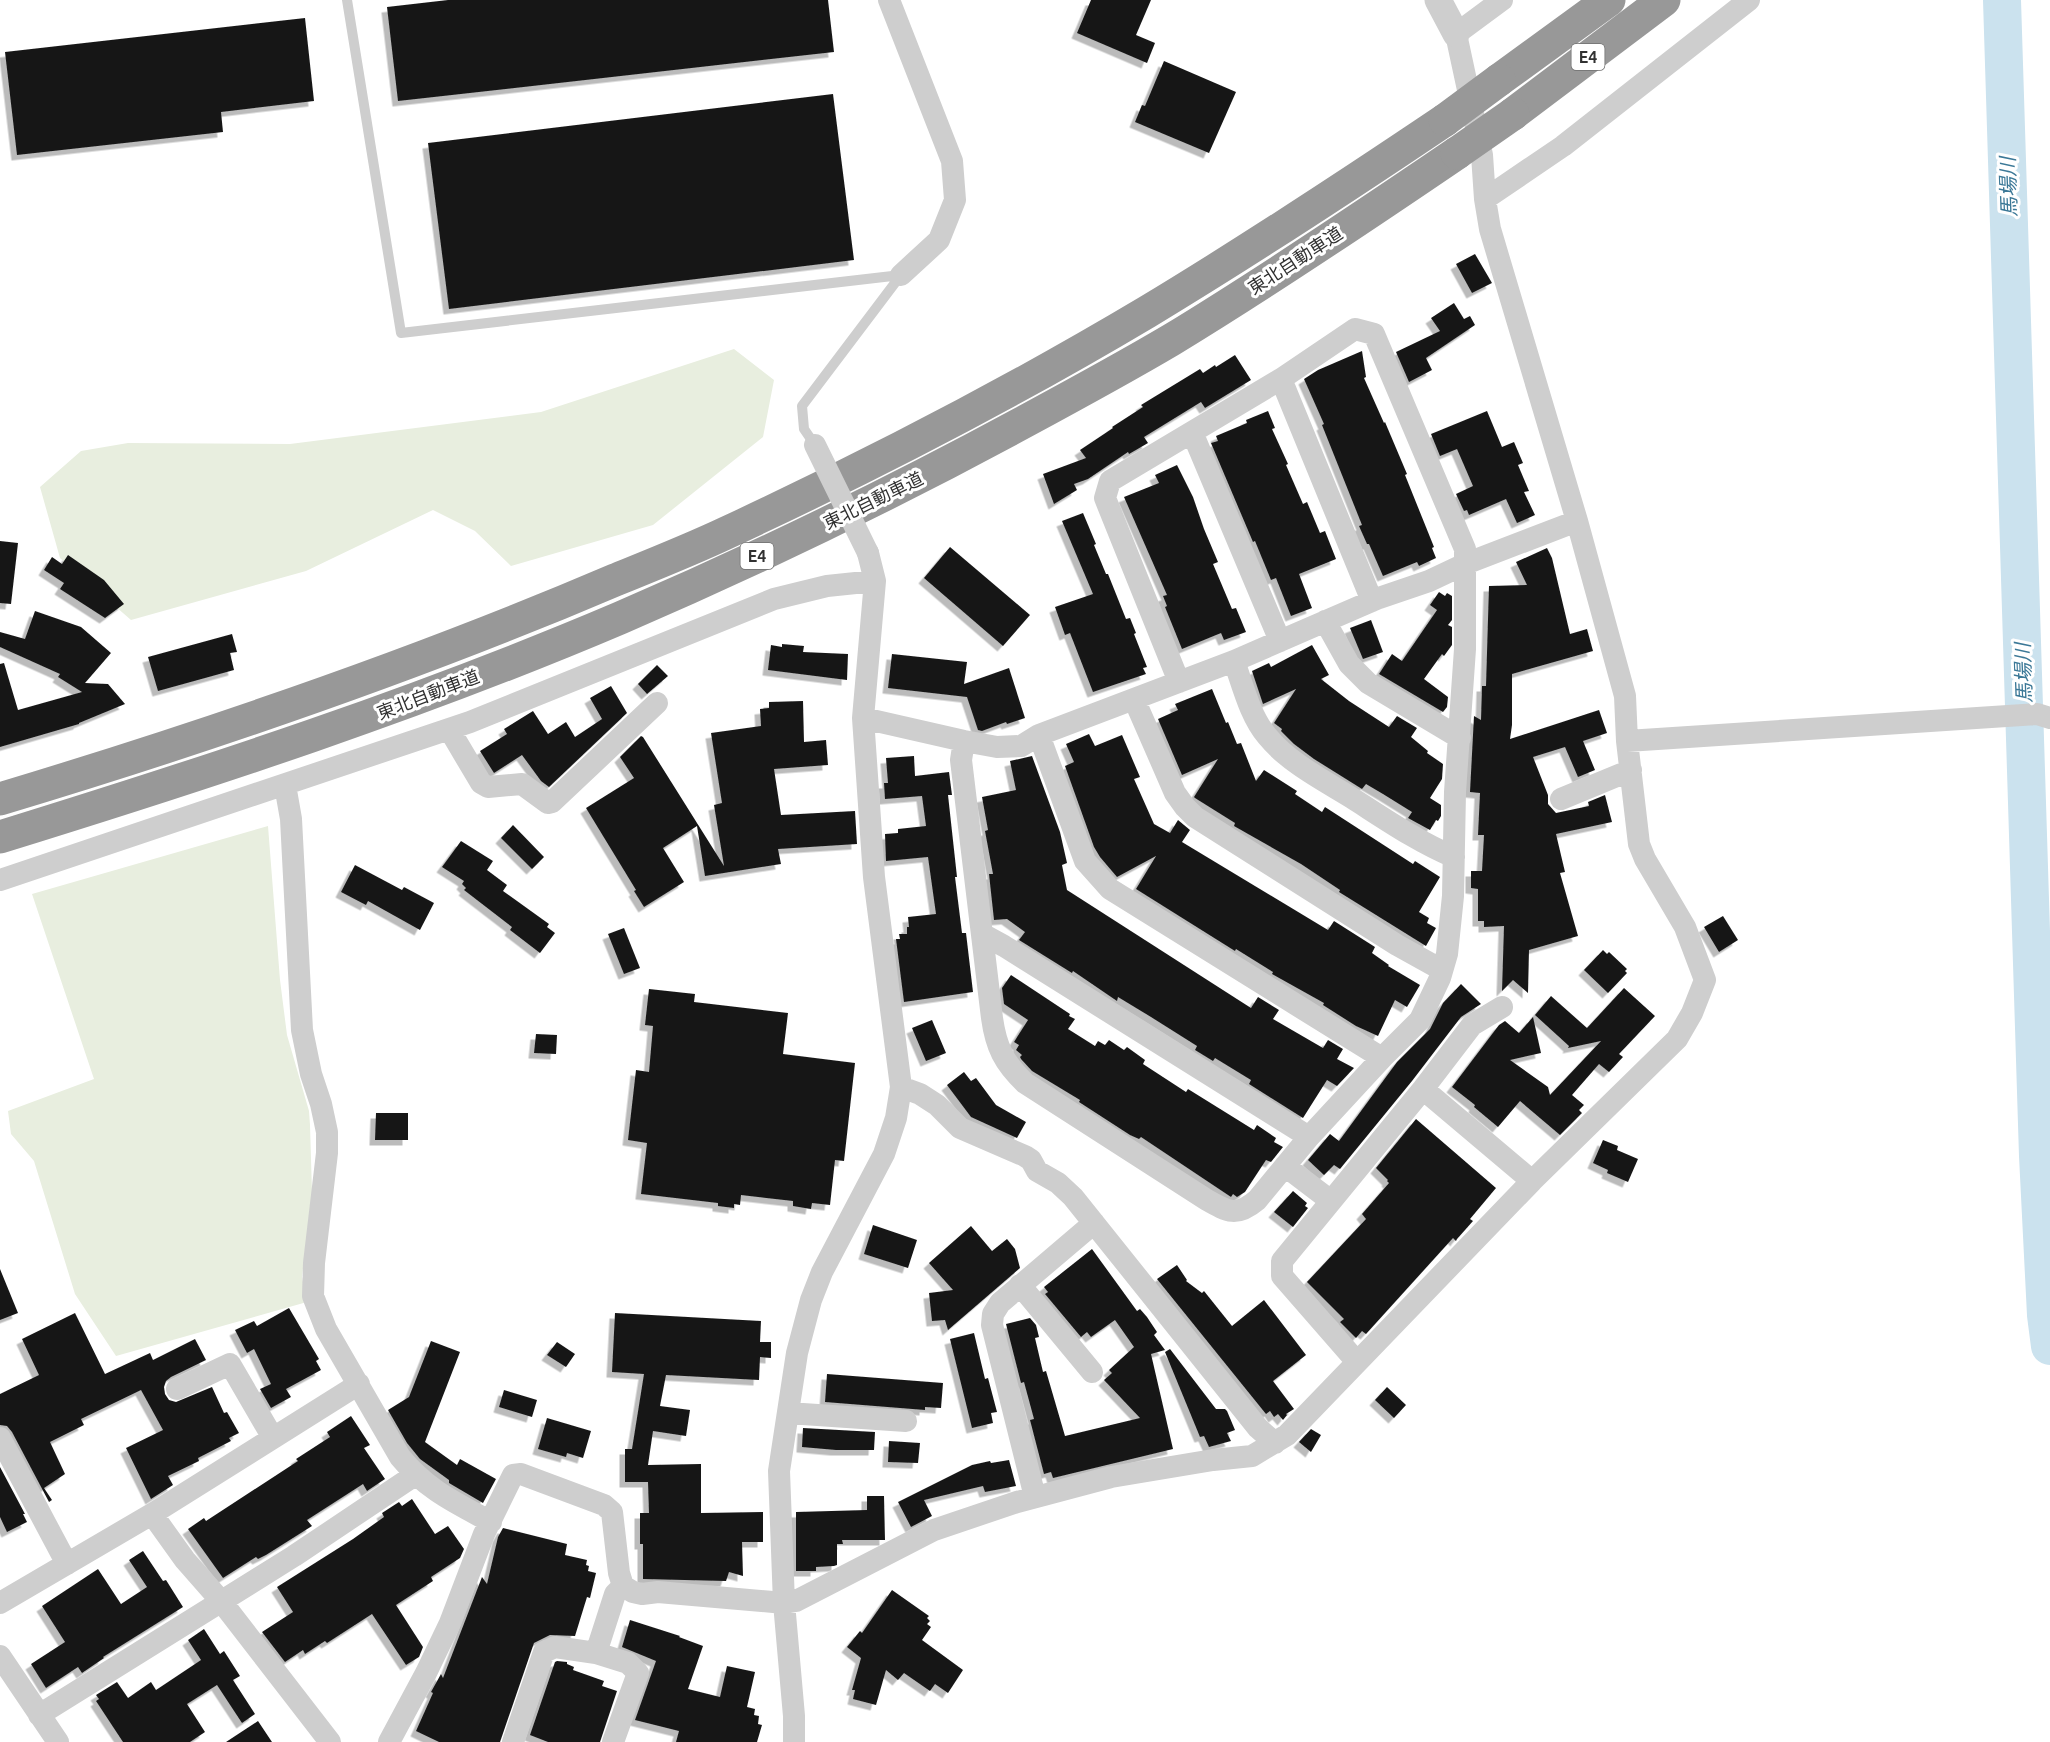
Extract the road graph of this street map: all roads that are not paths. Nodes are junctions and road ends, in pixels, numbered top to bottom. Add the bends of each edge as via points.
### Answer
1 (347, 0) edge
2 (889, 0) edge
3 (1438, 0) edge
4 (1448, 0) edge
5 (1502, 0) edge
6 (1608, 0) edge
7 (1664, 0) edge
8 (1749, 0) edge
9 (1456, 34) junction
10 (1485, 199) junction
11 (901, 275) junction
12 (1281, 379) junction
13 (1192, 432) junction
14 (815, 445) joint
15 (1577, 521) junction
16 (1465, 564) junction
17 (875, 581) junction
18 (1372, 601) junction
19 (1325, 621) junction
20 (1280, 641) junction
21 (1234, 661) junction
22 (1179, 682) junction
23 (1134, 699) junction
24 (657, 703) dead end
25 (2043, 716) edge
26 (863, 718) junction
27 (449, 729) junction
28 (1040, 735) junction
29 (1460, 738) junction
30 (964, 741) junction
31 (1628, 741) junction
32 (1630, 770) junction
33 (285, 784) junction
34 (0, 799) edge
35 (1561, 799) dead end
36 (0, 837) edge
37 (1454, 857) junction
38 (0, 880) edge
39 (982, 934) junction
40 (1442, 970) junction
41 (1502, 1007) dead end
42 (1382, 1058) junction
43 (901, 1087) junction
44 (1423, 1089) junction
45 (1309, 1137) junction
46 (1285, 1166) junction
47 (1532, 1181) junction
48 (1331, 1201) junction
49 (1094, 1224) junction
50 (1020, 1286) junction
51 (1357, 1362) junction
52 (1092, 1372) dead end
53 (359, 1384) junction
54 (177, 1389) dead end
55 (788, 1413) junction
56 (906, 1421) dead end
57 (0, 1438) edge
58 (273, 1438) junction
59 (1275, 1443) junction
60 (415, 1475) junction
61 (1035, 1497) junction
62 (152, 1514) junction
63 (490, 1522) junction
64 (67, 1564) junction
65 (623, 1586) junction
66 (221, 1601) junction
67 (0, 1603) edge
68 (784, 1603) junction
69 (596, 1653) junction
70 (0, 1656) edge
71 (39, 1714) junction
72 (58, 1742) edge
73 (330, 1742) edge
74 (389, 1742) edge
75 (513, 1742) edge
76 (613, 1742) edge
77 (794, 1742) edge

1 - 11 lane via 401,333
2 - 11 street via 952,161 955,201 939,240
3 - 9 street
4 - 9 street
5 - 9 street
6 - 34 highway, 東北自動車道 / E4, bridge via 1445,120 1265,240 1143,314 929,433 723,535 530,617 136,758
7 - 36 highway, 東北自動車道 / E4, bridge via 1513,114 1376,209 1171,340 837,519 622,617 375,715
8 - 10 street via 1563,146
9 - 10 street via 1482,155
10 - 15 street via 1502,272
11 - 14 lane via 802,406 804,429
12 - 13 street
12 - 16 street via 1355,329 1374,334 1465,549
12 - 18 street
13 - 20 street
13 - 22 street via 1110,481 1105,498
14 - 17 street, bridge via 868,553
15 - 16 street
15 - 31 street via 1625,696
16 - 18 street
16 - 29 street
17 - 26 street
17 - 27 street via 827,586 774,599
18 - 19 street
19 - 20 street
19 - 29 street via 1349,664 1368,683
20 - 21 street
21 - 22 street
21 - 37 street via 1252,711 1266,736 1277,746 1302,767 1430,847
22 - 23 street
23 - 28 street
23 - 40 street via 1175,793 1196,817
24 - 27 street via 548,803 522,784 488,787 481,783
25 - 31 street
26 - 30 street
26 - 43 street via 874,877
27 - 33 street
28 - 30 street via 1021,746 997,747
28 - 42 street via 1085,861 1110,890
29 - 37 street
30 - 39 street via 961,760
31 - 32 street
32 - 35 street
32 - 47 street via 1639,844 1685,927 1705,980 1677,1039
33 - 38 street
33 - 53 street via 291,819 302,1030 327,1132 313,1296 326,1329
37 - 40 street via 1447,954
39 - 45 street
39 - 46 street via 995,1040 1011,1070 1025,1083 1228,1212 1250,1207
40 - 42 street via 1420,1020
41 - 44 street via 1472,1025
42 - 45 street
43 - 49 street via 937,1105 960,1128 1030,1160 1037,1172 1073,1197
43 - 55 street via 884,1154 811,1300 797,1353
44 - 47 street
44 - 48 street
45 - 46 street
46 - 48 street
47 - 51 street
48 - 51 street via 1282,1261 1282,1276
49 - 50 street
49 - 59 street via 1258,1428
50 - 52 street
50 - 61 street via 1000,1303 992,1325
51 - 59 street
53 - 58 street
53 - 60 street via 400,1457
54 - 58 street via 230,1364
55 - 56 street
55 - 68 street via 779,1471
57 - 64 street
58 - 62 street
59 - 61 street via 1252,1456 1111,1477
60 - 63 street
60 - 66 street
61 - 68 street via 934,1530 813,1593
62 - 64 street
62 - 66 street
63 - 65 street via 513,1475 521,1474 604,1504 612,1512
63 - 74 street via 450,1623
64 - 67 street
65 - 68 street via 642,1594 658,1592
65 - 69 street via 615,1594
66 - 71 street
66 - 73 street
68 - 77 street
69 - 75 street via 555,1647 544,1652
69 - 76 street via 628,1663 638,1673
70 - 71 street
71 - 72 street

